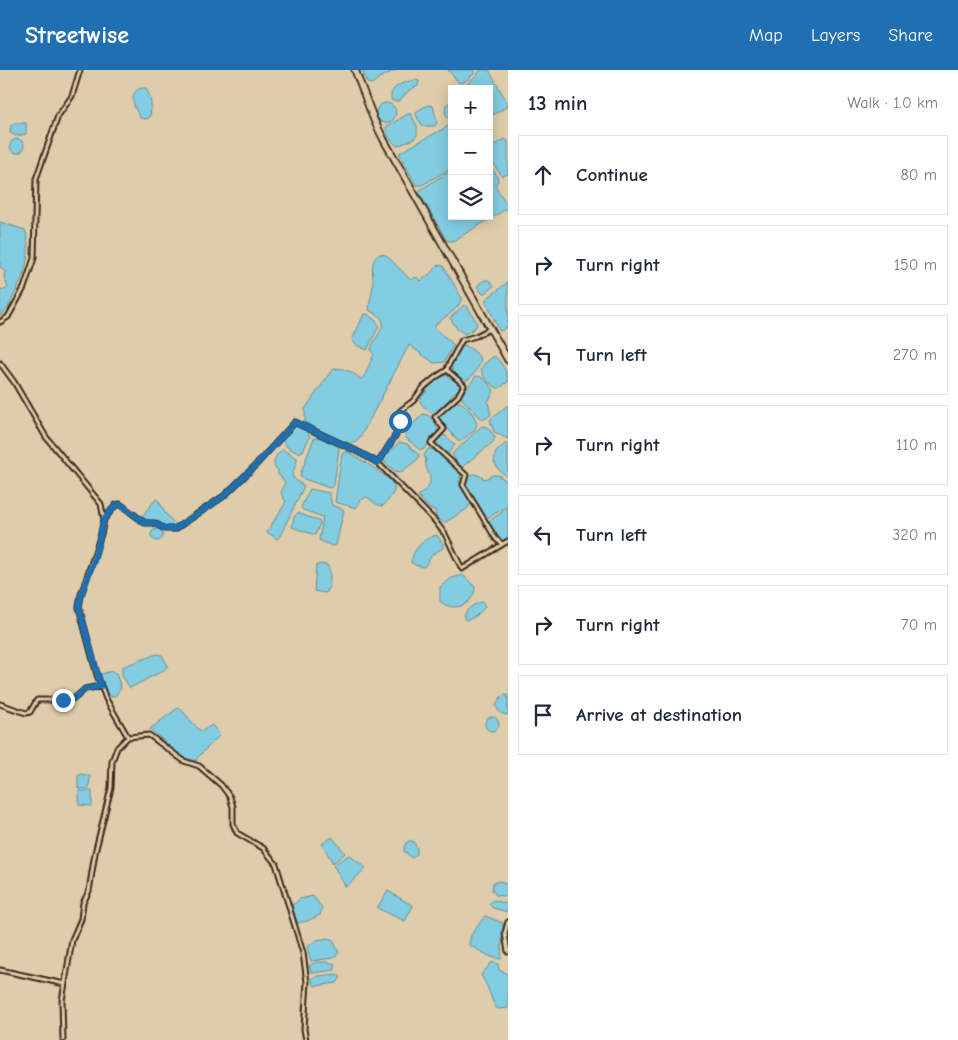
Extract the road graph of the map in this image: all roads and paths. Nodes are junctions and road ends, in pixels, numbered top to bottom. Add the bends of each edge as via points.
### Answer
1 (80, 70) edge
2 (355, 70) edge
3 (0, 322) edge
4 (490, 329) junction
5 (508, 360) edge
6 (0, 363) edge
7 (447, 370) junction
8 (378, 463) junction
9 (104, 519) junction
10 (508, 541) edge
11 (503, 544) junction
12 (101, 686) junction
13 (0, 704) edge
14 (128, 737) junction
15 (508, 922) edge
16 (508, 952) edge
17 (0, 970) edge
18 (65, 984) junction
19 (63, 1040) edge
20 (306, 1040) edge

1 - 3 street via 72,96 58,116 36,178 34,258 24,288 8,317
2 - 4 main road via 384,140
4 - 5 main road
4 - 7 street via 462,340
6 - 9 street via 46,437 101,504
7 - 8 street via 400,411 400,428
7 - 11 street via 464,386 435,417 444,429 432,445 466,475 463,485 496,539
8 - 9 street via 295,422 224,496 175,529 145,523 120,504
8 - 11 street via 435,521 462,569
9 - 12 street via 79,607
10 - 11 street
12 - 13 street via 85,689 68,700 36,700 30,712 26,713
12 - 14 street
14 - 18 street via 117,748 112,761 111,788 89,891 72,940
14 - 20 street via 149,735 184,761 199,766 222,785 230,797 237,833 263,848 276,864 303,953 307,982
15 - 16 street via 505,933
17 - 18 street
18 - 19 street

